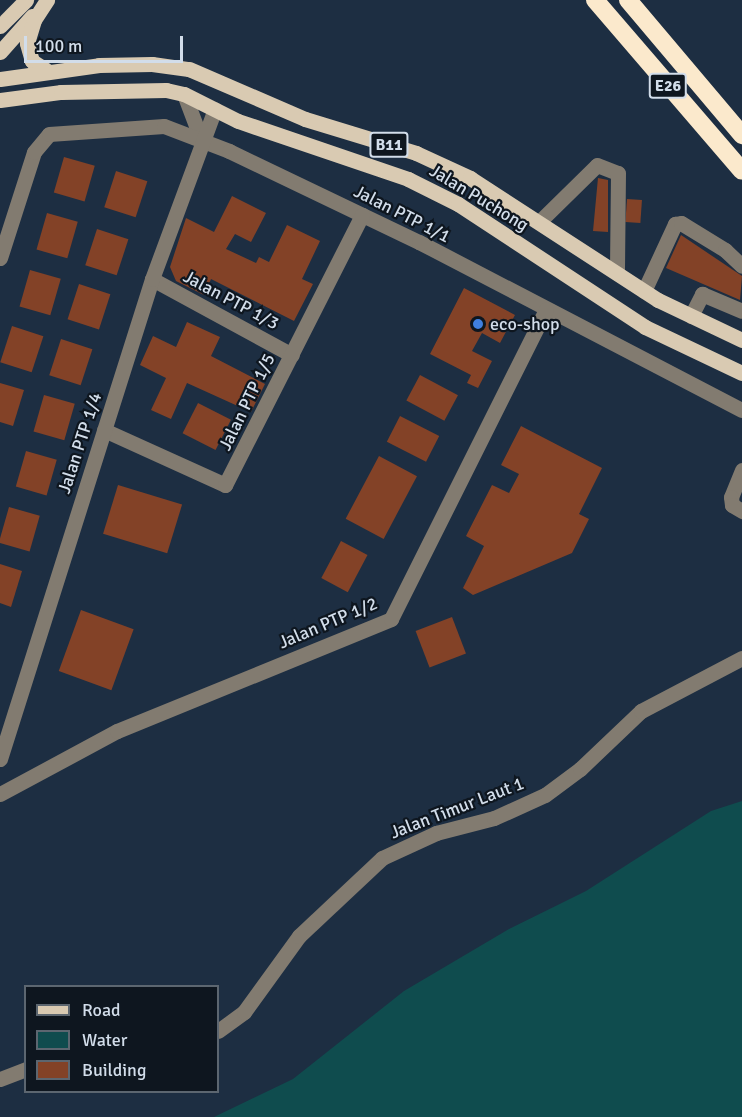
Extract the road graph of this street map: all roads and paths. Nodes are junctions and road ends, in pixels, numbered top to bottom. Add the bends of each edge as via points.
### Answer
1 (26, 0) edge
2 (47, 0) edge
3 (595, 0) edge
4 (628, 0) edge
5 (0, 26) edge
6 (0, 52) edge
7 (46, 70) junction
8 (0, 80) edge
9 (242, 93) junction
10 (184, 94) junction
11 (0, 100) edge
12 (215, 109) junction
13 (742, 135) edge
14 (201, 139) junction
15 (742, 171) edge
16 (362, 215) junction
17 (538, 222) junction
18 (0, 258) edge
19 (742, 266) edge
20 (617, 273) junction
21 (152, 279) junction
22 (644, 291) junction
23 (546, 310) junction
24 (742, 311) edge
25 (691, 316) junction
26 (739, 339) edge
27 (292, 355) junction
28 (742, 374) edge
29 (742, 410) edge
30 (104, 430) junction
31 (742, 470) edge
32 (742, 511) edge
33 (742, 658) edge
34 (0, 759) edge
35 (0, 794) edge
36 (219, 1029) edge
37 (24, 1070) edge
38 (0, 1079) edge

1 - 5 main road
2 - 6 main road
2 - 7 main road via 34,20 27,43 32,61
3 - 15 highway, E26
4 - 13 highway, E26
7 - 8 main road, Jalan Puchong / B11
7 - 9 main road, Jalan Puchong / B11 via 152,64 189,69
9 - 12 main road via 223,98
9 - 17 main road, Jalan Puchong / B11 via 305,119 416,153 470,178
10 - 11 main road, Jalan Puchong / B11 via 148,89 61,92
10 - 12 main road, Jalan Puchong / B11
10 - 14 street
12 - 14 street, Jalan PTP 1/4
12 - 28 main road, Jalan Puchong / B11 via 272,134 408,179 438,194 645,327
14 - 16 street, Jalan PTP 1/1
14 - 18 street, Jalan PTP 1/1 via 152,124 57,131 39,142 34,152
14 - 21 street, Jalan PTP 1/4
16 - 23 street, Jalan PTP 1/1
16 - 27 street, Jalan PTP 1/5
17 - 20 main road, Jalan Puchong / B11
17 - 20 street via 597,165 618,173
19 - 22 street via 725,250 681,223 675,224
20 - 22 main road, Jalan Puchong / B11
21 - 27 street, Jalan PTP 1/3
21 - 30 street, Jalan PTP 1/4
22 - 25 main road, Jalan Puchong / B11
23 - 29 street, Jalan PTP 1/1
23 - 35 street, Jalan PTP 1/2 via 391,619 117,731
24 - 25 street via 702,294
25 - 26 main road, Jalan Puchong / B11
27 - 30 street, Jalan PTP 1/5 via 225,485
30 - 34 street, Jalan PTP 1/4
31 - 32 street via 731,497 732,505
33 - 36 street, Jalan Timur Laut 1 via 641,711 545,795 494,818 436,833 382,858 299,936 265,989 244,1012
37 - 38 street

